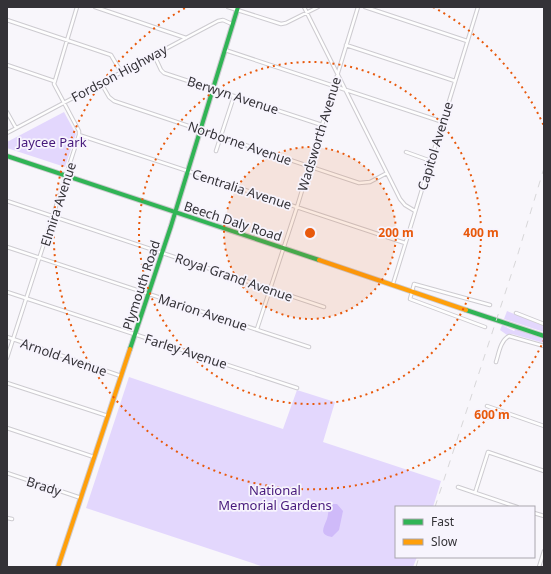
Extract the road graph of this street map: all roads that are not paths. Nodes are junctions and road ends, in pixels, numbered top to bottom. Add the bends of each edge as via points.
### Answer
1 (77, 7) edge
2 (95, 7) edge
3 (228, 7) edge
4 (304, 7) edge
5 (318, 7) edge
6 (358, 7) edge
7 (365, 7) edge
8 (478, 7) edge
9 (237, 8) edge
10 (307, 13) junction
11 (7, 20) edge
12 (232, 24) junction
13 (186, 38) junction
14 (67, 40) junction
15 (467, 41) junction
16 (346, 45) junction
17 (225, 50) junction
18 (154, 55) junction
19 (7, 65) edge
20 (121, 72) junction
21 (337, 74) junction
22 (54, 81) junction
23 (455, 81) junction
24 (101, 83) junction
25 (334, 86) junction
26 (213, 89) junction
27 (345, 90) junction
28 (234, 96) junction
29 (64, 102) junction
30 (7, 112) edge
31 (443, 122) junction
32 (322, 125) junction
33 (16, 128) junction
34 (200, 130) junction
35 (7, 133) edge
36 (79, 135) junction
37 (221, 137) junction
38 (216, 151) dead end
39 (406, 152) dead end
40 (7, 156) edge
41 (431, 161) junction
42 (309, 166) junction
43 (188, 171) junction
44 (387, 173) junction
45 (67, 176) junction
46 (7, 201) edge
47 (297, 207) junction
48 (175, 212) junction
49 (415, 212) junction
50 (53, 217) junction
51 (405, 243) junction
52 (7, 247) edge
53 (284, 248) junction
54 (162, 253) junction
55 (40, 258) junction
56 (393, 284) junction
57 (271, 289) junction
58 (7, 292) edge
59 (412, 292) junction
60 (148, 294) junction
61 (27, 298) junction
62 (490, 305) dead end
63 (324, 307) dead end
64 (516, 313) dead end
65 (544, 324) edge
66 (485, 327) dead end
67 (257, 330) junction
68 (135, 334) junction
69 (544, 336) edge
70 (7, 337) edge
71 (13, 340) junction
72 (544, 346) edge
73 (309, 347) dead end
74 (7, 358) edge
75 (496, 362) dead end
76 (121, 376) junction
77 (7, 383) edge
78 (297, 388) dead end
79 (487, 406) dead end
80 (108, 416) junction
81 (544, 426) edge
82 (7, 428) edge
83 (94, 457) junction
84 (544, 471) edge
85 (7, 473) edge
86 (458, 487) dead end
87 (475, 493) junction
88 (81, 498) junction
89 (514, 506) edge
90 (7, 518) edge
91 (12, 519) dead end
92 (544, 551) edge
93 (543, 559) edge
94 (58, 567) edge
95 (539, 567) edge

1 - 14 street
2 - 13 street
3 - 9 street
4 - 10 street
5 - 10 street
6 - 16 street, Wadsworth Avenue
7 - 15 street
8 - 15 street, Capitol Avenue
9 - 10 street via 281,24
9 - 12 main road, Plymouth Road
10 - 21 street
11 - 14 street
12 - 13 street, Fordson Highway via 219,20
12 - 17 main road, Plymouth Road
13 - 18 street, Fordson Highway
14 - 20 street via 111,55
14 - 22 street
15 - 23 street, Capitol Avenue
16 - 21 street, Wadsworth Avenue
16 - 23 street
17 - 25 street
17 - 26 main road, Plymouth Road
18 - 20 street, Fordson Highway
18 - 26 street, Berwyn Avenue via 164,73
19 - 22 street
20 - 24 street, Fordson Highway
21 - 25 street, Wadsworth Avenue
21 - 27 street
22 - 29 street
23 - 31 street, Capitol Avenue
24 - 29 street, Fordson Highway
24 - 34 street, Norborne Avenue via 114,101
25 - 27 street
25 - 32 street, Wadsworth Avenue
26 - 28 street, Berwyn Avenue
26 - 34 main road, Plymouth Road
27 - 31 street
27 - 44 street
28 - 32 street, Berwyn Avenue
28 - 37 street
29 - 33 street, Fordson Highway
29 - 36 street
30 - 33 street
31 - 41 street, Capitol Avenue
32 - 42 street, Wadsworth Avenue
33 - 35 street, Fordson Highway
34 - 37 street, Norborne Avenue
34 - 43 main road, Plymouth Road
36 - 43 street, Centralia Avenue
36 - 45 street, Elmira Avenue
37 - 38 street
37 - 42 street, Norborne Avenue
39 - 41 street
40 - 45 main road, Beech Daly Road
41 - 49 street, Capitol Avenue
42 - 44 street, Norborne Avenue via 362,183 370,182
42 - 47 street, Wadsworth Avenue
43 - 47 street, Centralia Avenue
43 - 48 main road, Plymouth Road
44 - 49 street via 402,202
45 - 48 main road, Beech Daly Road
45 - 50 street, Elmira Avenue
46 - 50 street, Royal Grand Avenue
47 - 51 street, Centralia Avenue
47 - 53 street, Wadsworth Avenue
48 - 53 main road, Beech Daly Road
48 - 54 main road, Plymouth Road
49 - 51 street, Capitol Avenue
50 - 54 street, Royal Grand Avenue
50 - 55 street, Elmira Avenue
51 - 56 street, Capitol Avenue
52 - 55 street, Marion Avenue
53 - 56 main road, Beech Daly Road
53 - 57 street, Wadsworth Avenue
54 - 57 street, Royal Grand Avenue
54 - 60 main road, Plymouth Road
55 - 60 street, Marion Avenue
55 - 61 street, Elmira Avenue
56 - 59 main road, Beech Daly Road
57 - 63 street, Royal Grand Avenue
57 - 67 street, Wadsworth Avenue
58 - 61 street, Farley Avenue
59 - 62 street via 414,284
59 - 66 street via 411,299
59 - 69 main road, Beech Daly Road
60 - 67 street, Marion Avenue
60 - 68 main road, Plymouth Road
61 - 68 street, Farley Avenue
61 - 71 street, Elmira Avenue
64 - 65 street
67 - 73 street, Marion Avenue
68 - 76 main road, Plymouth Road
68 - 78 street, Farley Avenue
70 - 71 street, Arnold Avenue
71 - 74 street, Elmira Avenue
71 - 76 street, Arnold Avenue
72 - 75 street via 509,336 504,339
76 - 80 main road, Plymouth Road
77 - 80 street
79 - 81 street
80 - 83 main road, Plymouth Road
82 - 83 street
83 - 88 main road, Plymouth Road
84 - 87 street via 488,452
85 - 88 street, Brady
86 - 87 street
87 - 89 street
88 - 94 main road, Plymouth Road
90 - 91 street
92 - 93 street
93 - 95 street

